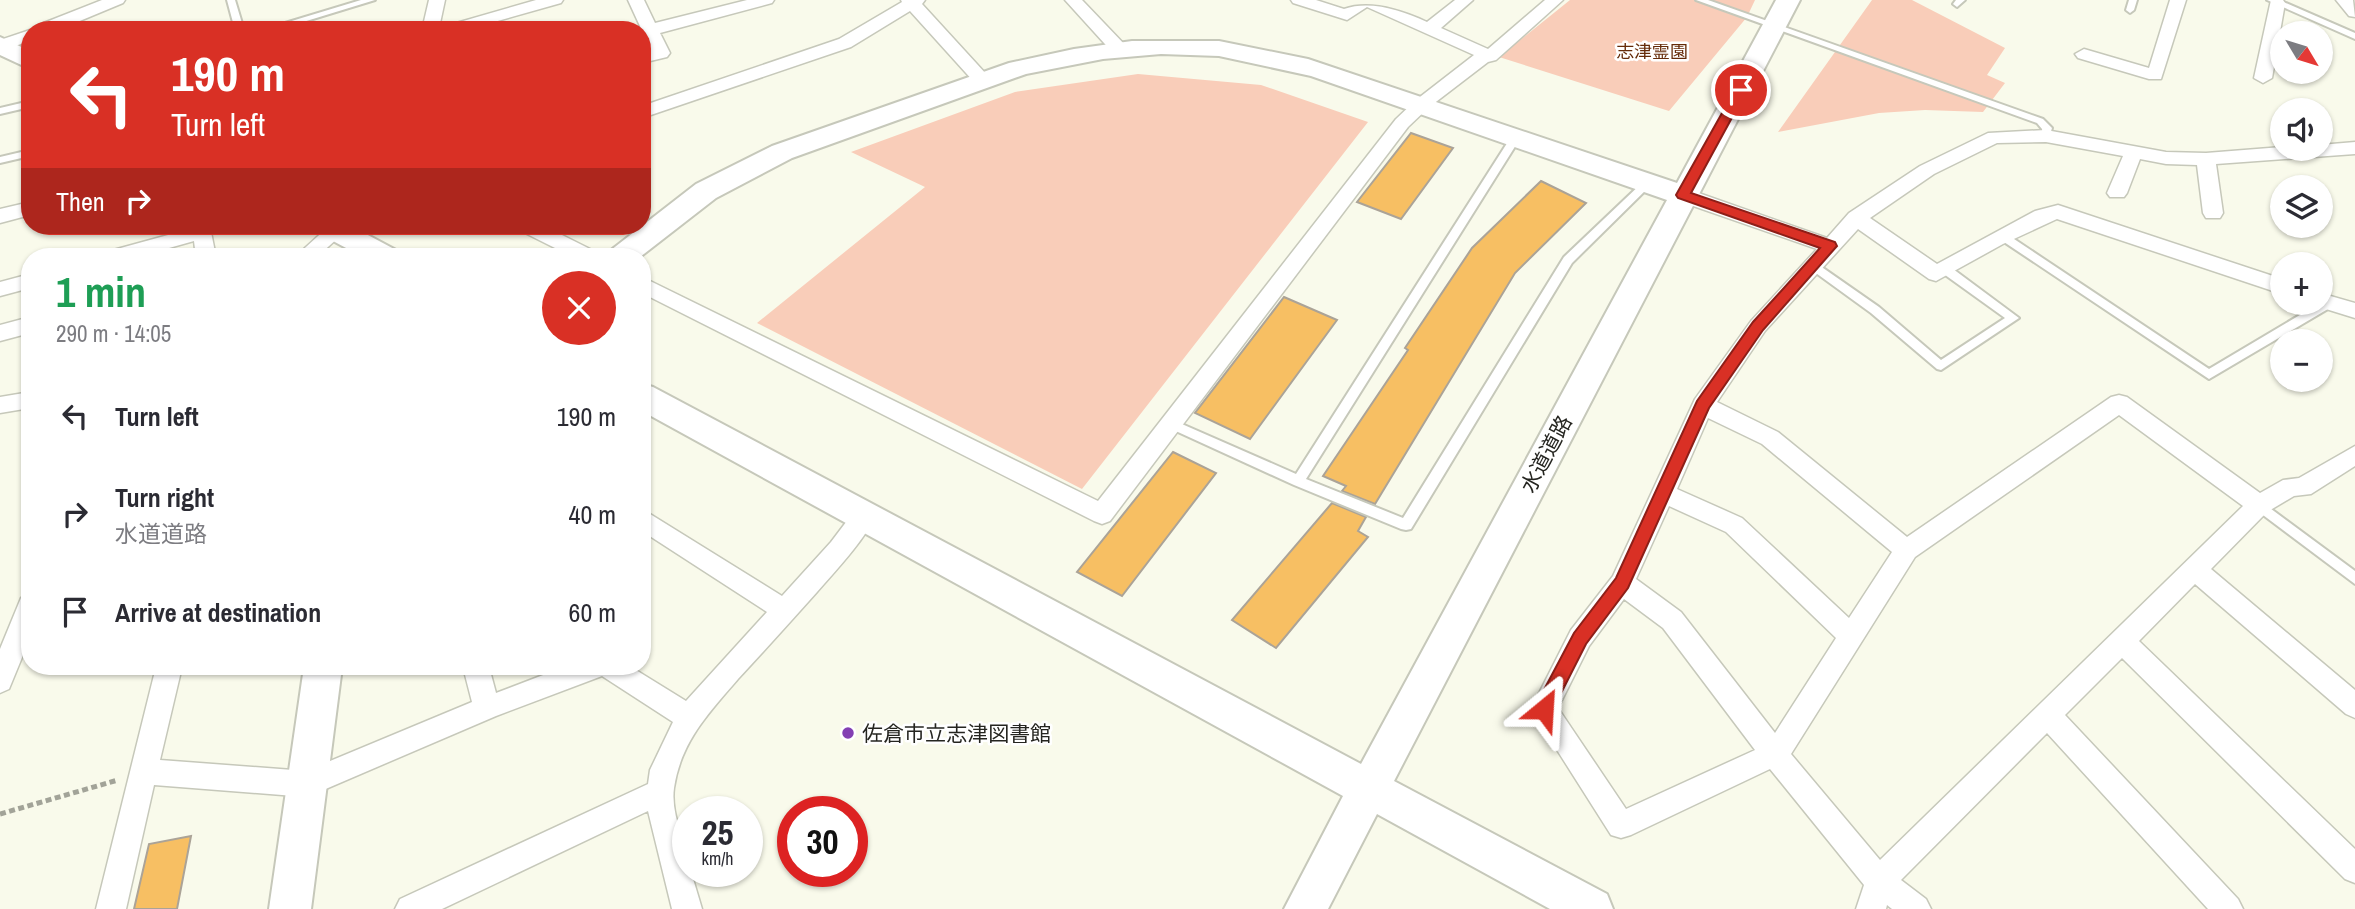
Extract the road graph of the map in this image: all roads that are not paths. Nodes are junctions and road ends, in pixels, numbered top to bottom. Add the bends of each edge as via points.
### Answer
1 (117, 0) edge
2 (231, 0) edge
3 (371, 0) edge
4 (437, 0) edge
5 (555, 0) edge
6 (636, 0) edge
7 (766, 0) edge
8 (1073, 0) edge
9 (1298, 0) edge
10 (1365, 0) edge
11 (1465, 0) edge
12 (1555, 0) edge
13 (1700, 0) edge
14 (2133, 0) edge
15 (2178, 0) edge
16 (2344, 0) edge
17 (913, 1) edge
18 (2274, 1) edge
19 (2130, 10) dead end
20 (2355, 12) edge
21 (1781, 13) edge
22 (64, 21) edge
23 (237, 21) edge
24 (298, 21) edge
25 (432, 21) edge
26 (479, 21) edge
27 (646, 21) edge
28 (1429, 29) junction
29 (651, 30) edge
30 (651, 32) edge
31 (2355, 36) edge
32 (21, 38) edge
33 (1, 46) edge
34 (1120, 50) junction
35 (2084, 54) dead end
36 (21, 56) edge
37 (651, 56) edge
38 (1490, 56) junction
39 (2263, 78) dead end
40 (981, 79) junction
41 (1422, 104) junction
42 (21, 106) edge
43 (651, 109) edge
44 (0, 111) edge
45 (2046, 136) junction
46 (1516, 137) junction
47 (2355, 148) edge
48 (2134, 152) junction
49 (21, 155) edge
50 (2206, 159) junction
51 (0, 160) edge
52 (1648, 183) junction
53 (2117, 193) dead end
54 (1683, 195) junction
55 (21, 210) edge
56 (2213, 213) dead end
57 (0, 216) edge
58 (1856, 218) junction
59 (651, 234) edge
60 (192, 235) edge
61 (327, 235) edge
62 (349, 235) edge
63 (545, 235) edge
64 (649, 235) edge
65 (2006, 237) junction
66 (1830, 246) junction
67 (145, 248) edge
68 (314, 248) edge
69 (371, 248) edge
70 (571, 248) edge
71 (633, 248) edge
72 (1812, 265) junction
73 (1945, 270) junction
74 (21, 283) edge
75 (2270, 283) edge
76 (651, 288) edge
77 (0, 289) edge
78 (2333, 304) edge
79 (2355, 311) edge
80 (2303, 315) edge
81 (21, 327) edge
82 (0, 333) edge
83 (651, 401) edge
84 (21, 402) edge
85 (0, 405) edge
86 (1703, 405) junction
87 (1171, 424) junction
88 (2351, 461) edge
89 (1298, 481) junction
90 (1663, 493) junction
91 (2259, 505) junction
92 (864, 516) junction
93 (651, 525) edge
94 (1906, 550) junction
95 (2195, 570) junction
96 (2355, 578) edge
97 (1622, 583) junction
98 (783, 610) junction
99 (21, 628) edge
100 (1851, 636) junction
101 (2122, 641) junction
102 (167, 675) edge
103 (322, 675) edge
104 (478, 675) edge
105 (573, 675) edge
106 (622, 675) edge
107 (0, 681) edge
108 (2355, 706) edge
109 (487, 708) junction
110 (2048, 716) junction
111 (688, 717) junction
112 (1777, 753) junction
113 (145, 772) junction
114 (307, 784) junction
115 (1370, 789) junction
116 (660, 792) junction
117 (2355, 869) edge
118 (1879, 881) junction
119 (111, 909) edge
120 (290, 909) edge
121 (410, 909) edge
122 (687, 909) edge
123 (1305, 909) edge
124 (1592, 909) edge
125 (1871, 909) edge
126 (1916, 909) edge
127 (2228, 909) edge

1 - 22 street
2 - 23 lane
3 - 24 lane
4 - 25 street
5 - 26 street
6 - 27 street
7 - 29 street
8 - 34 street
9 - 10 street via 1347,15
10 - 28 street
11 - 28 street
12 - 38 street
13 - 21 lane
14 - 19 lane
15 - 35 street via 2155,75
16 - 20 street
17 - 40 street
17 - 43 street via 845,43
18 - 31 lane
18 - 39 street
21 - 45 lane via 2040,121 2047,128
21 - 54 street, 水道道路
28 - 38 street
30 - 37 street via 661,53
32 - 33 street
33 - 36 street
34 - 40 street via 1054,59
34 - 41 street via 1245,52 1330,72
38 - 41 street
40 - 59 street via 741,171 706,191
41 - 46 street
41 - 87 street via 1402,123
42 - 44 lane
45 - 48 street
45 - 58 street via 1994,137 1980,142 1927,170
46 - 52 street
46 - 89 lane
47 - 50 street
48 - 50 street via 2180,160
48 - 53 street
49 - 51 lane
50 - 56 street
52 - 54 street
52 - 89 lane via 1568,260 1406,525
54 - 66 street
54 - 115 street, 水道道路
55 - 57 street
58 - 66 street
58 - 73 street via 1936,274
60 - 67 street
61 - 68 street
62 - 69 street
63 - 70 street
64 - 71 street
65 - 73 street
65 - 75 street via 2046,213 2058,212
65 - 80 lane via 2208,375
66 - 72 street
72 - 73 lane via 1941,366 2013,318
72 - 86 street via 1758,326
74 - 77 street
76 - 87 street via 1102,514
78 - 79 street
81 - 82 street
83 - 92 street
84 - 85 street
86 - 90 street
86 - 94 street via 1770,438
87 - 89 lane
88 - 91 street
90 - 97 street
90 - 100 street via 1734,525
91 - 94 street via 2119,403
91 - 95 street
91 - 96 lane
92 - 98 street
92 - 115 street
93 - 98 street
94 - 100 street
95 - 101 street
95 - 108 street
97 - 112 street via 1672,620
97 - 112 street via 1580,638 1544,709 1621,824
98 - 111 street
99 - 107 street
100 - 112 street
101 - 110 street
101 - 117 street
102 - 113 street
103 - 114 street
104 - 109 street
105 - 109 street
106 - 111 street
109 - 114 street
110 - 118 street
110 - 127 street
111 - 116 street via 664,770
112 - 118 street
113 - 114 street
113 - 119 street
114 - 120 street
115 - 123 street, 水道道路
115 - 124 street
116 - 121 street
116 - 122 street via 664,825
118 - 125 street
118 - 126 street

